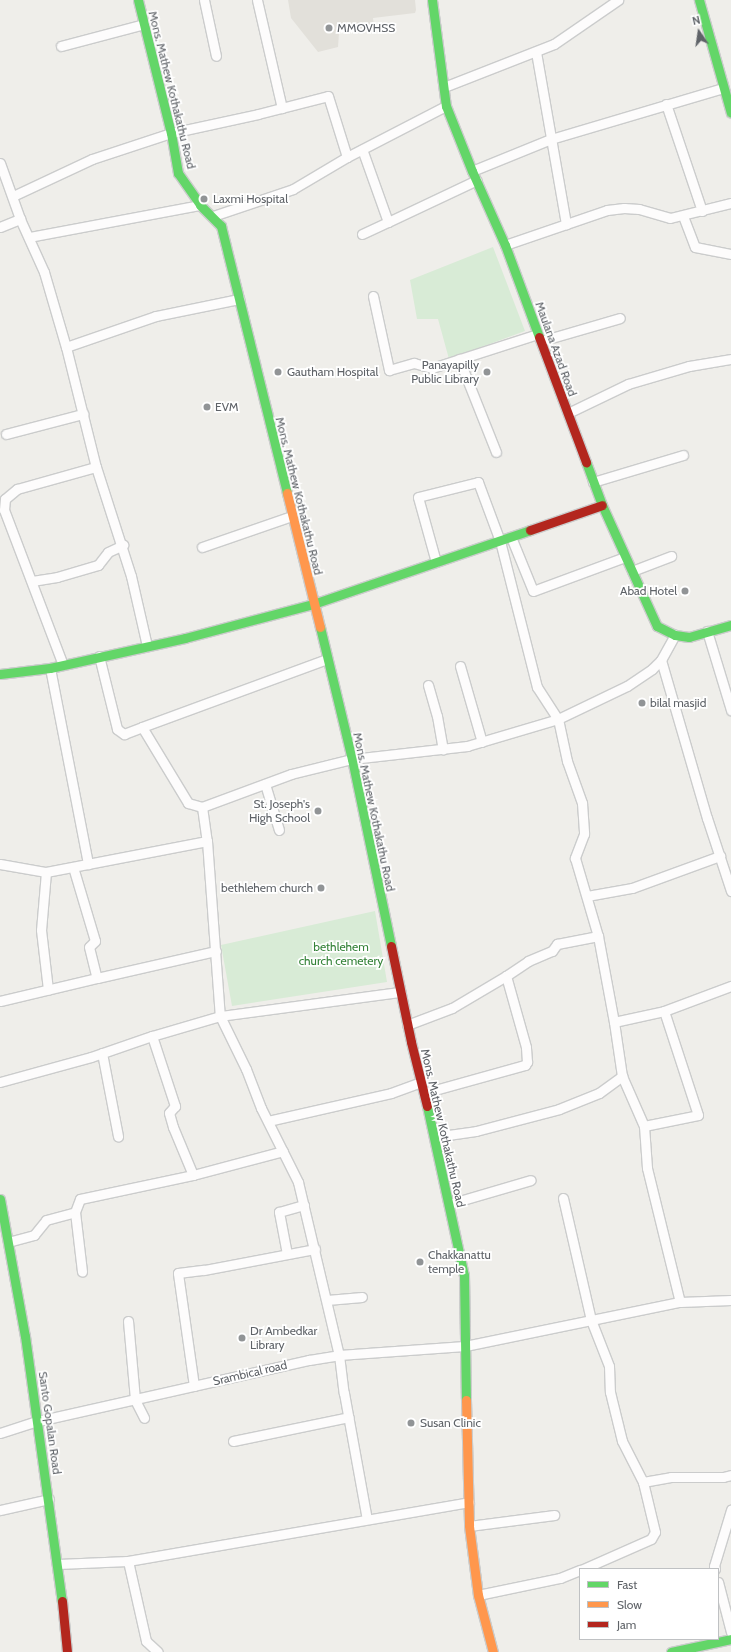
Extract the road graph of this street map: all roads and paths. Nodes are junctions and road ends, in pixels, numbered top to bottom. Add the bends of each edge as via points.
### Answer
1 (138, 0) edge
2 (204, 0) edge
3 (258, 0) edge
4 (432, 0) edge
5 (618, 0) edge
6 (700, 0) edge
7 (144, 24) junction
8 (61, 46) dead end
9 (536, 52) junction
10 (216, 56) dead end
11 (444, 86) junction
12 (723, 88) junction
13 (666, 104) junction
14 (446, 106) junction
15 (282, 108) junction
16 (731, 112) edge
17 (171, 133) junction
18 (551, 138) junction
19 (362, 149) junction
20 (347, 157) junction
21 (0, 163) edge
22 (472, 171) junction
23 (477, 180) junction
24 (13, 196) junction
25 (731, 203) edge
26 (200, 205) junction
27 (702, 211) junction
28 (213, 216) junction
29 (683, 216) junction
30 (20, 219) junction
31 (388, 222) junction
32 (566, 224) junction
33 (0, 228) edge
34 (362, 234) dead end
35 (28, 238) junction
36 (505, 245) junction
37 (731, 254) edge
38 (373, 296) dead end
39 (239, 299) junction
40 (620, 318) dead end
41 (539, 337) junction
42 (66, 347) junction
43 (459, 359) junction
44 (731, 359) edge
45 (568, 413) junction
46 (83, 414) junction
47 (6, 434) dead end
48 (496, 452) dead end
49 (683, 455) dead end
50 (96, 467) junction
51 (593, 482) junction
52 (602, 505) junction
53 (292, 516) junction
54 (511, 537) junction
55 (500, 540) junction
56 (123, 545) junction
57 (202, 547) dead end
58 (671, 556) dead end
59 (626, 557) junction
60 (436, 562) junction
61 (632, 571) junction
62 (32, 581) junction
63 (313, 604) junction
64 (731, 625) edge
65 (707, 632) junction
66 (674, 635) junction
67 (147, 646) junction
68 (99, 656) junction
69 (327, 659) junction
70 (661, 660) junction
71 (63, 665) junction
72 (460, 666) dead end
73 (50, 668) junction
74 (0, 674) edge
75 (428, 685) dead end
76 (731, 710) edge
77 (558, 719) junction
78 (142, 727) junction
79 (482, 742) junction
80 (443, 749) junction
81 (352, 759) junction
82 (265, 784) junction
83 (202, 807) junction
84 (279, 830) dead end
85 (207, 842) junction
86 (720, 856) junction
87 (0, 864) edge
88 (88, 864) junction
89 (73, 867) junction
90 (46, 872) junction
91 (731, 891) edge
92 (587, 896) junction
93 (598, 936) junction
94 (216, 951) junction
95 (506, 976) junction
96 (96, 978) junction
97 (731, 986) edge
98 (48, 990) junction
99 (400, 992) junction
100 (0, 1002) edge
101 (664, 1011) junction
102 (220, 1016) junction
103 (614, 1022) junction
104 (407, 1025) junction
105 (152, 1036) junction
106 (102, 1053) junction
107 (622, 1076) junction
108 (0, 1082) edge
109 (421, 1082) junction
110 (424, 1093) junction
111 (268, 1121) junction
112 (644, 1126) junction
113 (118, 1136) dead end
114 (434, 1137) junction
115 (282, 1151) junction
116 (193, 1175) junction
117 (531, 1180) dead end
118 (563, 1198) dead end
119 (0, 1201) edge
120 (449, 1204) junction
121 (304, 1205) junction
122 (75, 1212) junction
123 (8, 1242) junction
124 (315, 1249) junction
125 (287, 1254) junction
126 (82, 1272) dead end
127 (362, 1297) dead end
128 (327, 1300) junction
129 (731, 1300) edge
130 (680, 1302) junction
131 (591, 1320) junction
132 (128, 1321) dead end
133 (465, 1346) junction
134 (339, 1355) junction
135 (194, 1386) junction
136 (134, 1400) junction
137 (144, 1418) dead end
138 (349, 1418) junction
139 (38, 1421) junction
140 (0, 1433) edge
141 (233, 1441) dead end
142 (731, 1475) edge
143 (643, 1482) junction
144 (49, 1499) junction
145 (469, 1502) junction
146 (0, 1510) edge
147 (731, 1510) edge
148 (554, 1514) dead end
149 (367, 1519) junction
150 (469, 1526) junction
151 (128, 1561) junction
152 (58, 1564) junction
153 (585, 1568) edge
154 (715, 1568) edge
155 (579, 1570) edge
156 (719, 1586) edge
157 (478, 1595) junction
158 (731, 1632) edge
159 (731, 1639) edge
160 (694, 1643) edge
161 (67, 1652) edge
162 (158, 1652) edge
163 (494, 1652) edge
164 (670, 1652) edge

1 - 7 street, Mons. Mathew Kothakathu Road
2 - 10 street
3 - 15 street
4 - 11 street, Maulana Azad Road
5 - 9 street via 554,44
6 - 12 street
7 - 8 street
7 - 17 street, Mons. Mathew Kothakathu Road
9 - 11 street
9 - 18 street
11 - 14 street, Maulana Azad Road
12 - 13 street
12 - 16 street
13 - 18 street
13 - 27 street
14 - 19 street
14 - 22 street, Maulana Azad Road
15 - 17 street
15 - 20 street via 328,96
17 - 24 street via 92,159
17 - 26 street, Mons. Mathew Kothakathu Road via 178,174
18 - 22 street
18 - 32 street
19 - 20 street
19 - 31 street
20 - 28 street via 293,189
21 - 24 street
22 - 23 street, Maulana Azad Road
23 - 31 street
23 - 36 street, Maulana Azad Road
24 - 30 street
25 - 27 street
26 - 28 street, Mons. Mathew Kothakathu Road
26 - 35 street
27 - 29 street
28 - 39 street, Mons. Mathew Kothakathu Road via 221,226
29 - 32 street via 670,218 639,209 624,208 607,210
29 - 37 street via 695,248
30 - 33 street
30 - 35 street
31 - 34 street
32 - 36 street
35 - 42 street via 44,272
36 - 41 street, Maulana Azad Road
38 - 43 street via 389,370 414,363 432,368
39 - 42 street via 156,316
39 - 53 street, Mons. Mathew Kothakathu Road
40 - 41 street
41 - 43 street
41 - 45 street, Maulana Azad Road
42 - 46 street
43 - 48 street
44 - 45 street via 689,366 628,384
45 - 51 street, Maulana Azad Road
46 - 47 street
46 - 50 street
49 - 51 street
50 - 56 street
50 - 62 street via 17,490 5,499 4,510
51 - 52 street, Maulana Azad Road
52 - 54 street
52 - 59 street, Maulana Azad Road
53 - 57 street
53 - 63 street, Mons. Mathew Kothakathu Road
54 - 55 street
54 - 59 street via 533,591
55 - 60 street
55 - 60 street via 478,482 418,497
55 - 77 street via 537,687
56 - 62 street via 108,552 98,565 57,577
56 - 67 street
58 - 61 street
59 - 61 street, Maulana Azad Road
60 - 63 street
61 - 66 street, Maulana Azad Road via 657,626 664,632
62 - 71 street
63 - 67 street
63 - 69 street, Mons. Mathew Kothakathu Road
64 - 65 street, Maulana Azad Road
65 - 66 street, Maulana Azad Road via 689,637
65 - 76 street
66 - 70 street
67 - 68 street
68 - 71 street
68 - 78 street via 117,729 124,734
69 - 78 street
69 - 81 street, Mons. Mathew Kothakathu Road
70 - 77 street via 627,686
70 - 86 street
71 - 73 street
72 - 79 street
73 - 74 street
73 - 88 street
75 - 80 street
77 - 79 street
77 - 92 street via 567,761 582,803 584,834 575,858
78 - 83 street via 188,803
79 - 80 street
80 - 81 street
81 - 82 street via 290,774
81 - 99 street, Mons. Mathew Kothakathu Road
82 - 83 street
82 - 84 street
83 - 85 street
85 - 88 street
85 - 94 street
86 - 91 street
86 - 92 street via 632,888
87 - 90 street
88 - 89 street
89 - 90 street
89 - 96 street via 95,941 89,947
90 - 98 street via 41,930
92 - 93 street
93 - 95 street via 557,944 552,951 528,960
93 - 103 street
94 - 96 street
94 - 102 street
95 - 104 street via 452,1008
95 - 110 street via 526,1047 525,1065
96 - 98 street
97 - 101 street
98 - 100 street
99 - 102 street
99 - 104 street, Mons. Mathew Kothakathu Road
101 - 103 street
101 - 112 street via 698,1115
102 - 105 street
102 - 111 street
103 - 107 street
104 - 109 street, Mons. Mathew Kothakathu Road
105 - 106 street
105 - 116 street via 175,1106 169,1113 173,1128
106 - 108 street
106 - 113 street
107 - 112 street
107 - 114 street via 599,1093 559,1109 476,1131
109 - 110 street, Mons. Mathew Kothakathu Road
109 - 111 street via 391,1093
110 - 114 street, Mons. Mathew Kothakathu Road
111 - 115 street
112 - 130 street via 647,1168
114 - 120 street, Mons. Mathew Kothakathu Road
115 - 116 street
115 - 121 street via 298,1182
116 - 122 street via 80,1199
117 - 120 street
118 - 131 street
119 - 123 street, Santo Gopalan Road
120 - 133 street, Mons. Mathew Kothakathu Road via 464,1275
121 - 124 street
121 - 125 street via 279,1212
122 - 123 street via 46,1220 34,1235
122 - 126 street
123 - 139 street, Santo Gopalan Road
124 - 125 street
124 - 128 street
125 - 135 street via 178,1273
127 - 128 street
128 - 134 street
129 - 130 street, Srambical road
130 - 131 street, Srambical road
131 - 133 street, Srambical road
131 - 143 street via 609,1366 610,1392 622,1441
132 - 136 street
133 - 134 street, Srambical road
133 - 145 street, Mons. Mathew Kothakathu Road
134 - 135 street, Srambical road
134 - 138 street
135 - 136 street, Srambical road
136 - 137 street
136 - 139 street, Srambical road
138 - 141 street
138 - 149 street
139 - 140 street, Srambical road
139 - 144 street, Santo Gopalan Road
142 - 143 street via 671,1477
143 - 153 street via 655,1532 651,1539
144 - 146 street
144 - 152 street, Santo Gopalan Road
145 - 149 street
145 - 150 street, Mons. Mathew Kothakathu Road
147 - 154 street
148 - 150 street
149 - 151 street via 294,1534
150 - 157 street, Mons. Mathew Kothakathu Road
151 - 152 street
151 - 162 street via 146,1641
152 - 161 street, Santo Gopalan Road
155 - 157 street via 560,1578
156 - 158 street
157 - 163 street, Mons. Mathew Kothakathu Road
159 - 160 street
160 - 164 street

